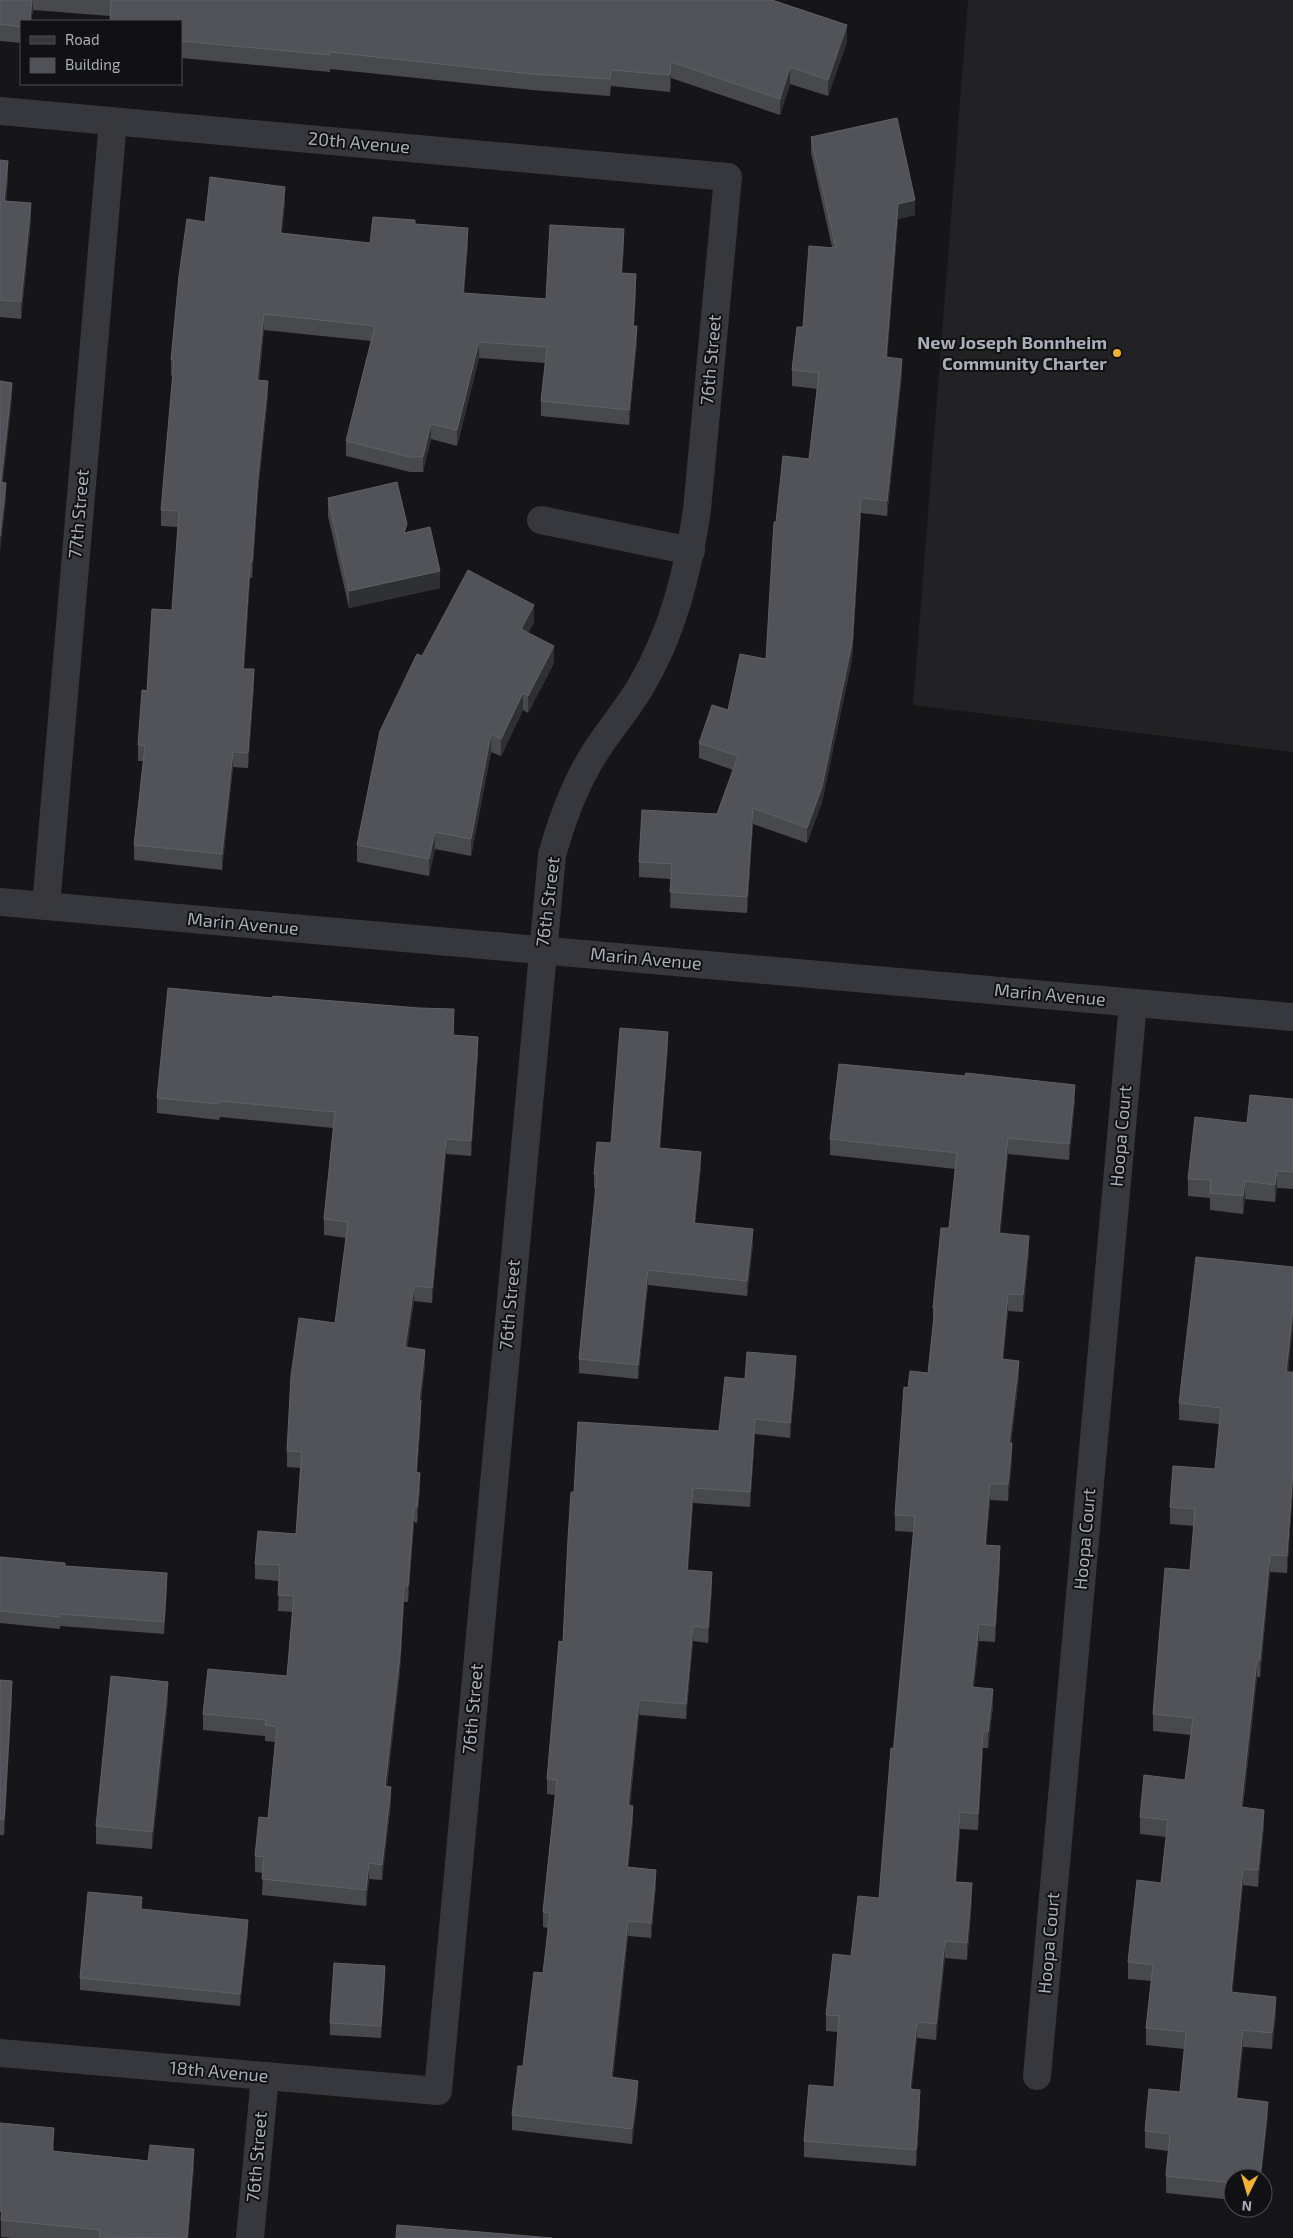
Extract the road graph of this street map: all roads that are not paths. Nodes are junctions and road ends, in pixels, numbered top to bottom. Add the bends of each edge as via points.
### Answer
1 (0, 111) edge
2 (113, 121) junction
3 (719, 176) joint
4 (541, 520) dead end
5 (691, 551) junction
6 (0, 902) edge
7 (46, 906) junction
8 (542, 950) junction
9 (1133, 1003) junction
10 (1293, 1017) edge
11 (0, 2053) edge
12 (264, 2076) junction
13 (1037, 2076) dead end
14 (438, 2091) joint
15 (250, 2238) edge

1 - 2 street, 20th Avenue
2 - 3 street, 20th Avenue
2 - 7 street, 77th Street
3 - 5 street, 76th Street via 728,177
4 - 5 street
5 - 8 street, 76th Street via 667,631 645,677 588,764 566,808 552,856
6 - 7 street, Marin Avenue
7 - 8 street, Marin Avenue
8 - 9 street, Marin Avenue
8 - 14 street, 76th Street
9 - 10 street, Marin Avenue
9 - 13 street, Hoopa Court
11 - 12 street, 18th Avenue
12 - 14 street, 18th Avenue
12 - 15 street, 76th Street

